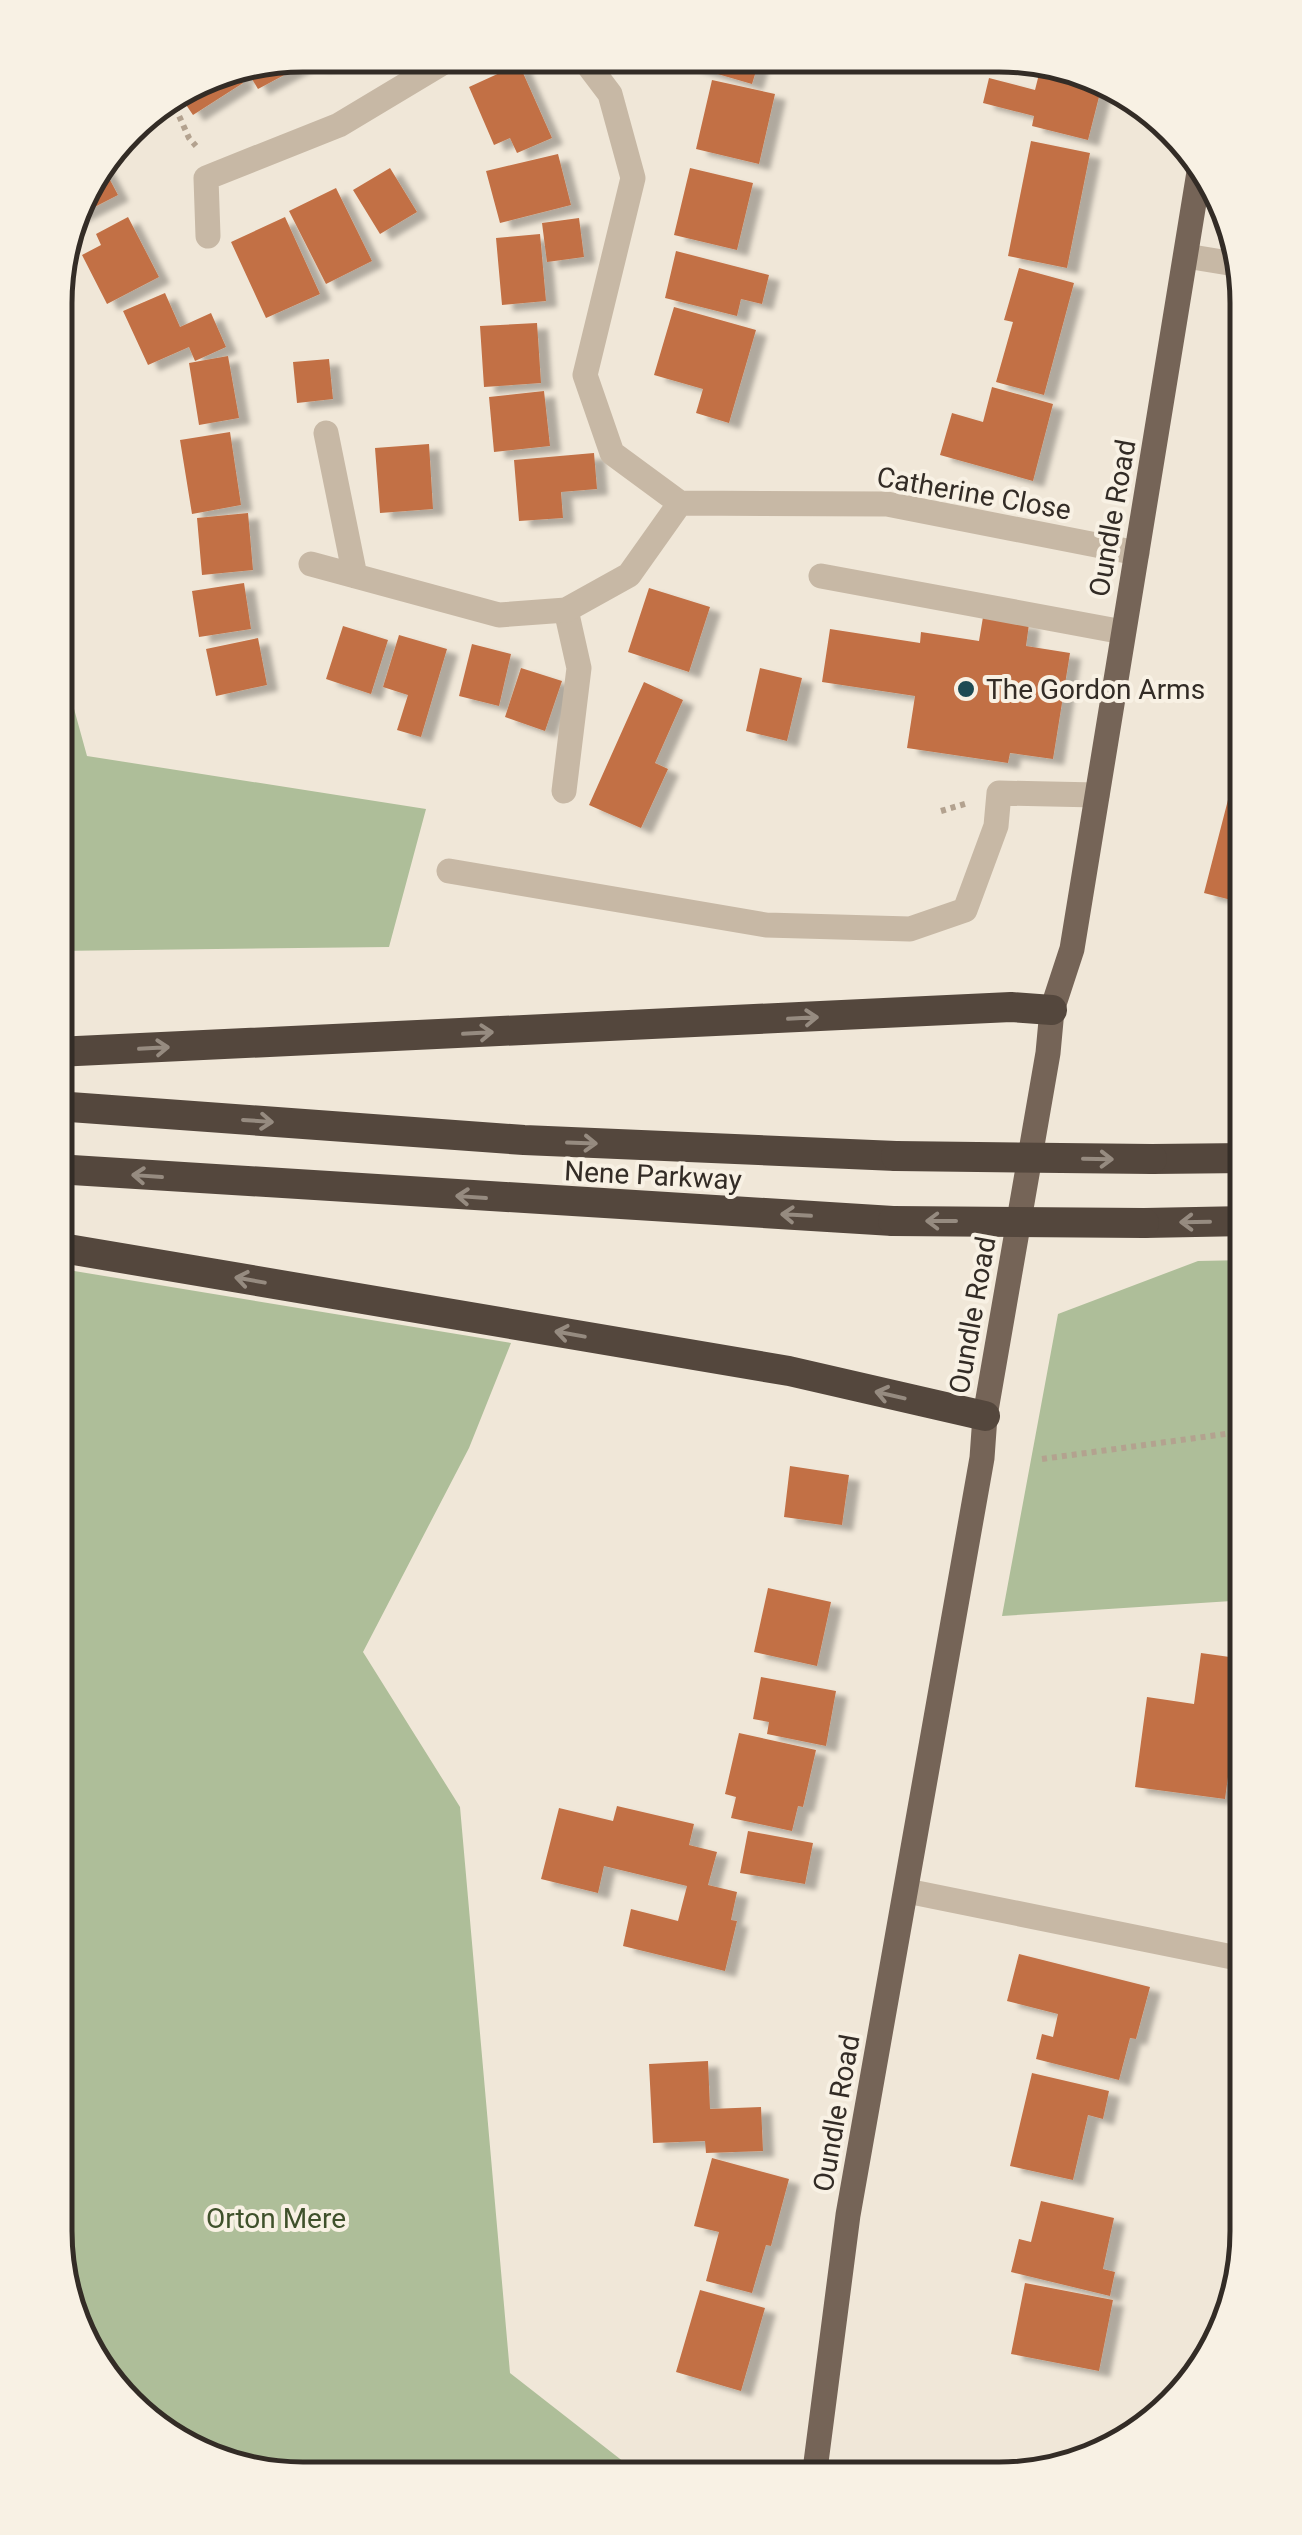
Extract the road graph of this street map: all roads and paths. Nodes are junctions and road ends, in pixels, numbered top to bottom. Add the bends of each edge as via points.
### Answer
1 (427, 72) edge
2 (593, 72) edge
3 (176, 110) edge
4 (220, 173) junction
5 (1197, 186) edge
6 (208, 236) dead end
7 (1186, 256) junction
8 (1226, 263) edge
9 (326, 433) dead end
10 (680, 504) junction
11 (1136, 553) junction
12 (311, 564) dead end
13 (355, 576) junction
14 (821, 576) dead end
15 (566, 610) junction
16 (1124, 632) junction
17 (564, 791) dead end
18 (1097, 795) junction
19 (449, 871) dead end
20 (1052, 1010) junction
21 (73, 1051) edge
22 (73, 1107) edge
23 (1230, 1158) edge
24 (73, 1170) edge
25 (1230, 1221) edge
26 (73, 1250) edge
27 (985, 1416) junction
28 (1229, 1433) edge
29 (1042, 1458) dead end
30 (908, 1892) junction
31 (1229, 1957) edge
32 (815, 2462) edge

1 - 4 street via 339,125
2 - 10 street via 610,94 633,178 585,375 612,453
3 - 4 path via 189,138
4 - 6 street via 206,178
5 - 7 main road, Oundle Road
7 - 8 street
7 - 11 main road, Oundle Road
9 - 13 street
10 - 11 street, Catherine Close via 887,504
10 - 15 street via 629,575
11 - 16 main road, Oundle Road
12 - 13 street
13 - 15 street via 499,615
14 - 16 street
15 - 17 street via 579,668
16 - 18 main road, Oundle Road
18 - 19 street via 999,793 996,826 966,910 910,930 766,925
18 - 20 main road, Oundle Road via 1072,949
21 -> 20 highway
20 - 27 main road, Oundle Road
22 -> 23 highway, Nene Parkway, bridge via 524,1140 896,1156
25 -> 24 highway, Nene Parkway, bridge via 893,1221
27 -> 26 highway via 788,1372
27 - 30 main road, Oundle Road
28 - 29 path
30 - 31 street
30 - 32 main road, Oundle Road via 848,2215

